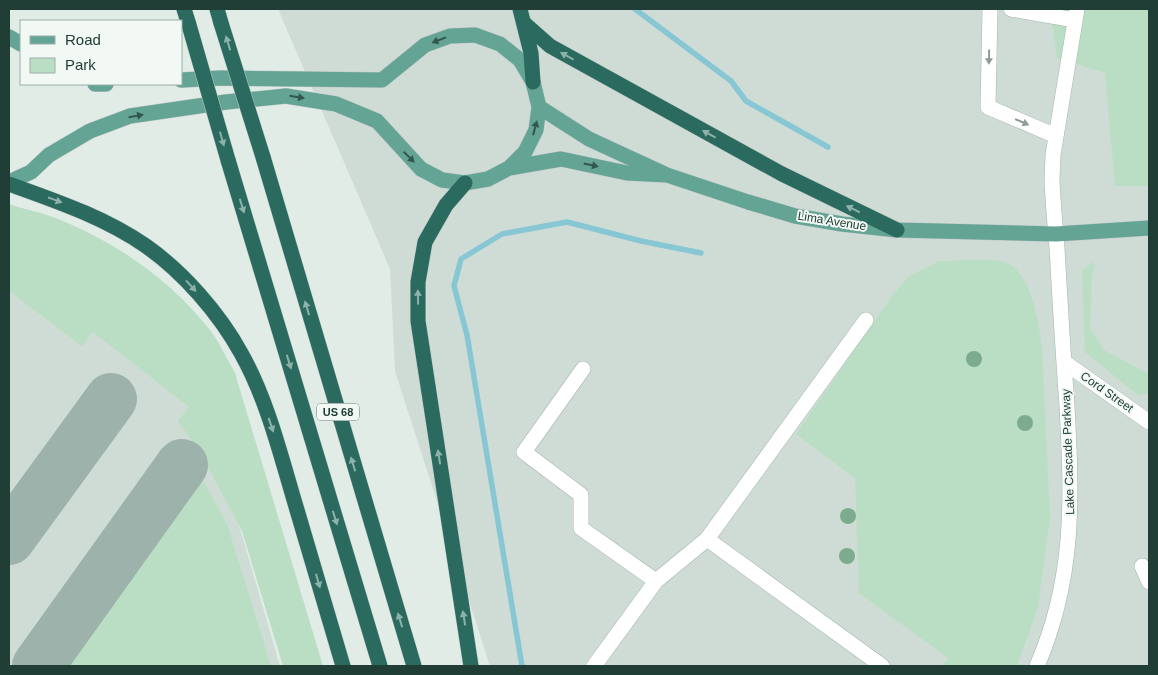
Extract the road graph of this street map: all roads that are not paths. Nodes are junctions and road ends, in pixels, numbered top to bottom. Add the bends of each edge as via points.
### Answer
1 (184, 9) edge
2 (990, 9) edge
3 (1011, 9) edge
4 (1076, 14) edge
5 (219, 16) edge
6 (522, 16) edge
7 (9, 37) edge
8 (20, 43) edge
9 (182, 80) edge
10 (534, 82) junction
11 (538, 107) junction
12 (1056, 136) junction
13 (509, 168) junction
14 (667, 175) junction
15 (9, 183) edge
16 (465, 183) junction
17 (1149, 228) edge
18 (897, 230) junction
19 (1056, 234) junction
20 (866, 320) dead end
21 (1064, 362) junction
22 (583, 369) dead end
23 (1149, 422) edge
24 (707, 539) junction
25 (1142, 566) dead end
26 (656, 581) junction
27 (1149, 582) edge
28 (343, 666) edge
29 (380, 666) edge
30 (414, 666) edge
31 (471, 666) edge
32 (594, 666) edge
33 (882, 666) edge
34 (1037, 666) edge

1 -> 29 highway, US 68, bridge
2 -> 12 street via 988,108
3 - 4 street
4 - 12 street, Lake Cascade Parkway
30 -> 5 highway, US 68, bridge
6 - 10 highway
18 -> 6 highway via 782,174 550,46
7 - 8 main road
10 -> 9 main road via 513,54 500,44 475,35 450,36 425,45 382,80
10 - 11 main road
13 -> 11 main road via 525,152 536,130
11 - 14 main road, Lima Avenue via 589,139
12 - 19 street, Lake Cascade Parkway via 1052,180
13 -> 14 main road via 561,159 627,173
13 - 16 main road via 488,179
14 - 18 main road, Lima Avenue via 795,216
15 -> 16 main road via 31,172 49,155 90,131 130,116 286,96 336,104 377,121 421,169 442,180
15 -> 28 highway via 117,228 178,272 212,310 241,352 258,388
31 -> 16 highway via 418,321 418,282 425,242 446,205
17 - 19 main road, Lima Avenue
18 - 19 main road, Lima Avenue
19 - 21 street, Lake Cascade Parkway
20 - 24 street
21 - 23 street, Cord Street
21 - 34 street, Lake Cascade Parkway via 1070,522 1058,607
22 - 26 street via 524,452 581,495 581,528
24 - 26 street
24 - 33 street
25 - 27 street
26 - 32 street

